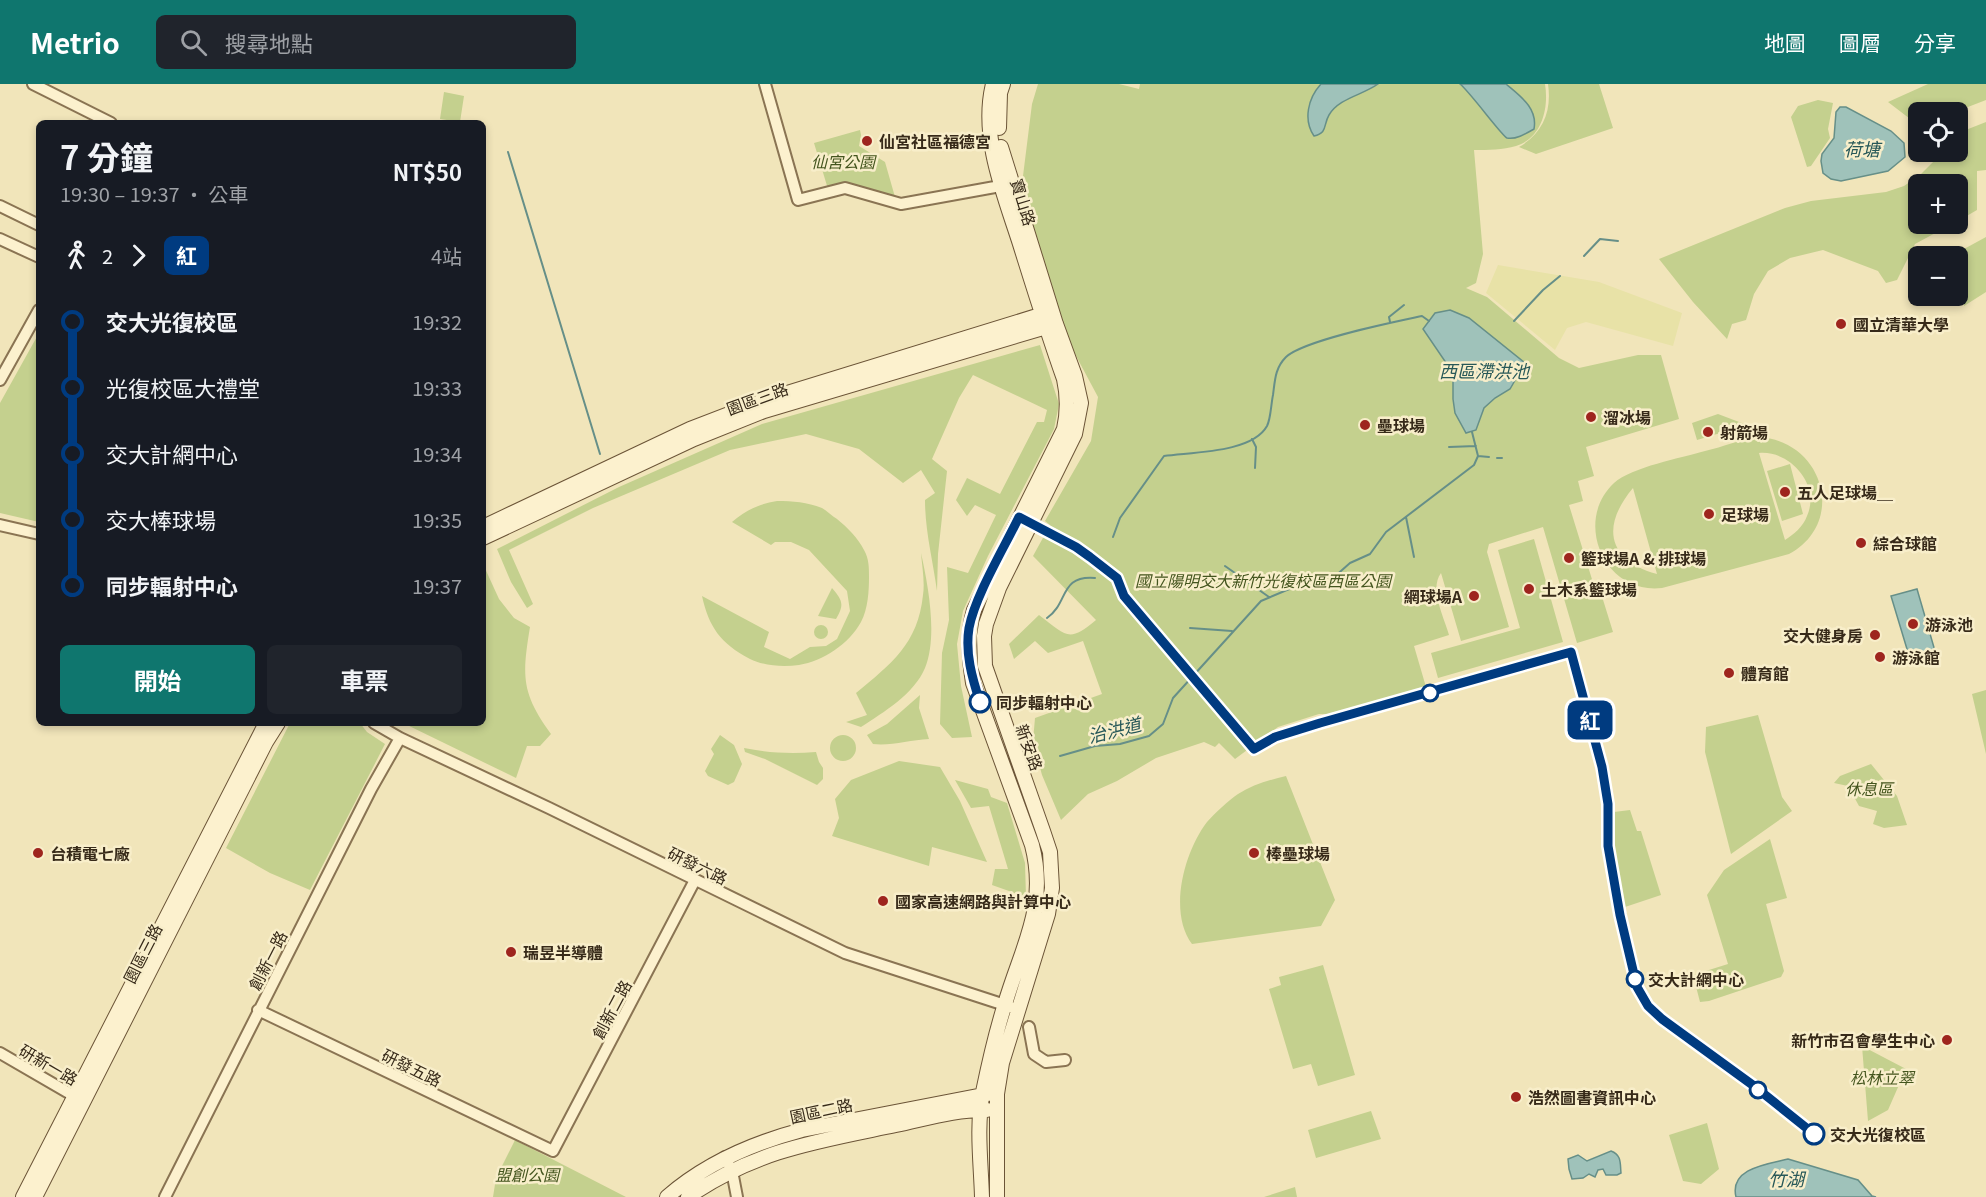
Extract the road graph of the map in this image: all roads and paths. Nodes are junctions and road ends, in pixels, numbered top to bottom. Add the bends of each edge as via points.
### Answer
1 (33, 84) edge
2 (765, 84) edge
3 (993, 84) edge
4 (1003, 84) edge
5 (105, 120) edge
6 (1007, 184) junction
7 (0, 206) edge
8 (36, 224) edge
9 (0, 239) edge
10 (36, 256) edge
11 (36, 315) edge
12 (1049, 319) junction
13 (0, 381) edge
14 (0, 525) edge
15 (486, 526) edge
16 (36, 533) edge
17 (486, 537) edge
18 (265, 726) edge
19 (276, 726) edge
20 (379, 726) edge
21 (400, 738) junction
22 (695, 880) junction
23 (1004, 1005) junction
24 (258, 1010) junction
25 (1019, 1010) junction
26 (1029, 1027) dead end
27 (0, 1053) edge
28 (1065, 1060) dead end
29 (982, 1094) junction
30 (997, 1094) junction
31 (79, 1099) junction
32 (981, 1110) junction
33 (995, 1111) junction
34 (553, 1151) joint
35 (725, 1157) junction
36 (732, 1171) junction
37 (23, 1197) edge
38 (34, 1197) edge
39 (165, 1197) edge
40 (667, 1197) edge
41 (688, 1197) edge
42 (737, 1197) edge
43 (982, 1197) edge
44 (997, 1197) edge

1 - 5 street
2 - 6 street via 798,200 845,188 901,204
3 - 6 street, 寶山路 via 989,126
4 - 6 street, 寶山路 via 998,121
6 - 12 street, 寶山路
7 - 8 street
9 - 10 street
11 - 13 street
12 - 15 street, 園區三路 via 768,399 690,429
12 - 17 street, 園區三路 via 765,411 694,439
12 - 23 street, 新安路 via 1068,396 1064,429 974,610 969,629 973,682 1037,864 1034,917
12 - 25 street, 新安路 via 1079,392 1079,419 999,588 984,636 985,666 1050,852 1052,872 1048,914
14 - 16 street
18 - 31 street, 園區三路
19 - 31 street, 園區三路
20 - 21 street, 研發六路
21 - 22 street, 研發六路
21 - 24 street, 創新一路
22 - 23 street, 研發六路 via 845,953
22 - 34 street, 創新二路
23 - 25 street, 研發六路
23 - 29 street, 新安路
24 - 34 street, 研發五路
24 - 39 street, 創新一路
25 - 30 street, 新安路 via 1002,1063
26 - 28 street via 1034,1054 1051,1062
27 - 31 street, 研新一路
29 - 30 street, 園區二路
29 - 32 street, 新安路
29 - 35 street, 園區二路 via 802,1130
30 - 33 street, 新安路
31 - 37 street, 園區三路
31 - 38 street, 園區三路
32 - 33 street, 園區二路
32 - 36 street, 園區二路 via 815,1141 778,1151
32 - 43 street, 新安路
33 - 44 street, 新安路
35 - 36 street
35 - 40 street, 園區二路
36 - 41 street, 園區二路
36 - 42 street

